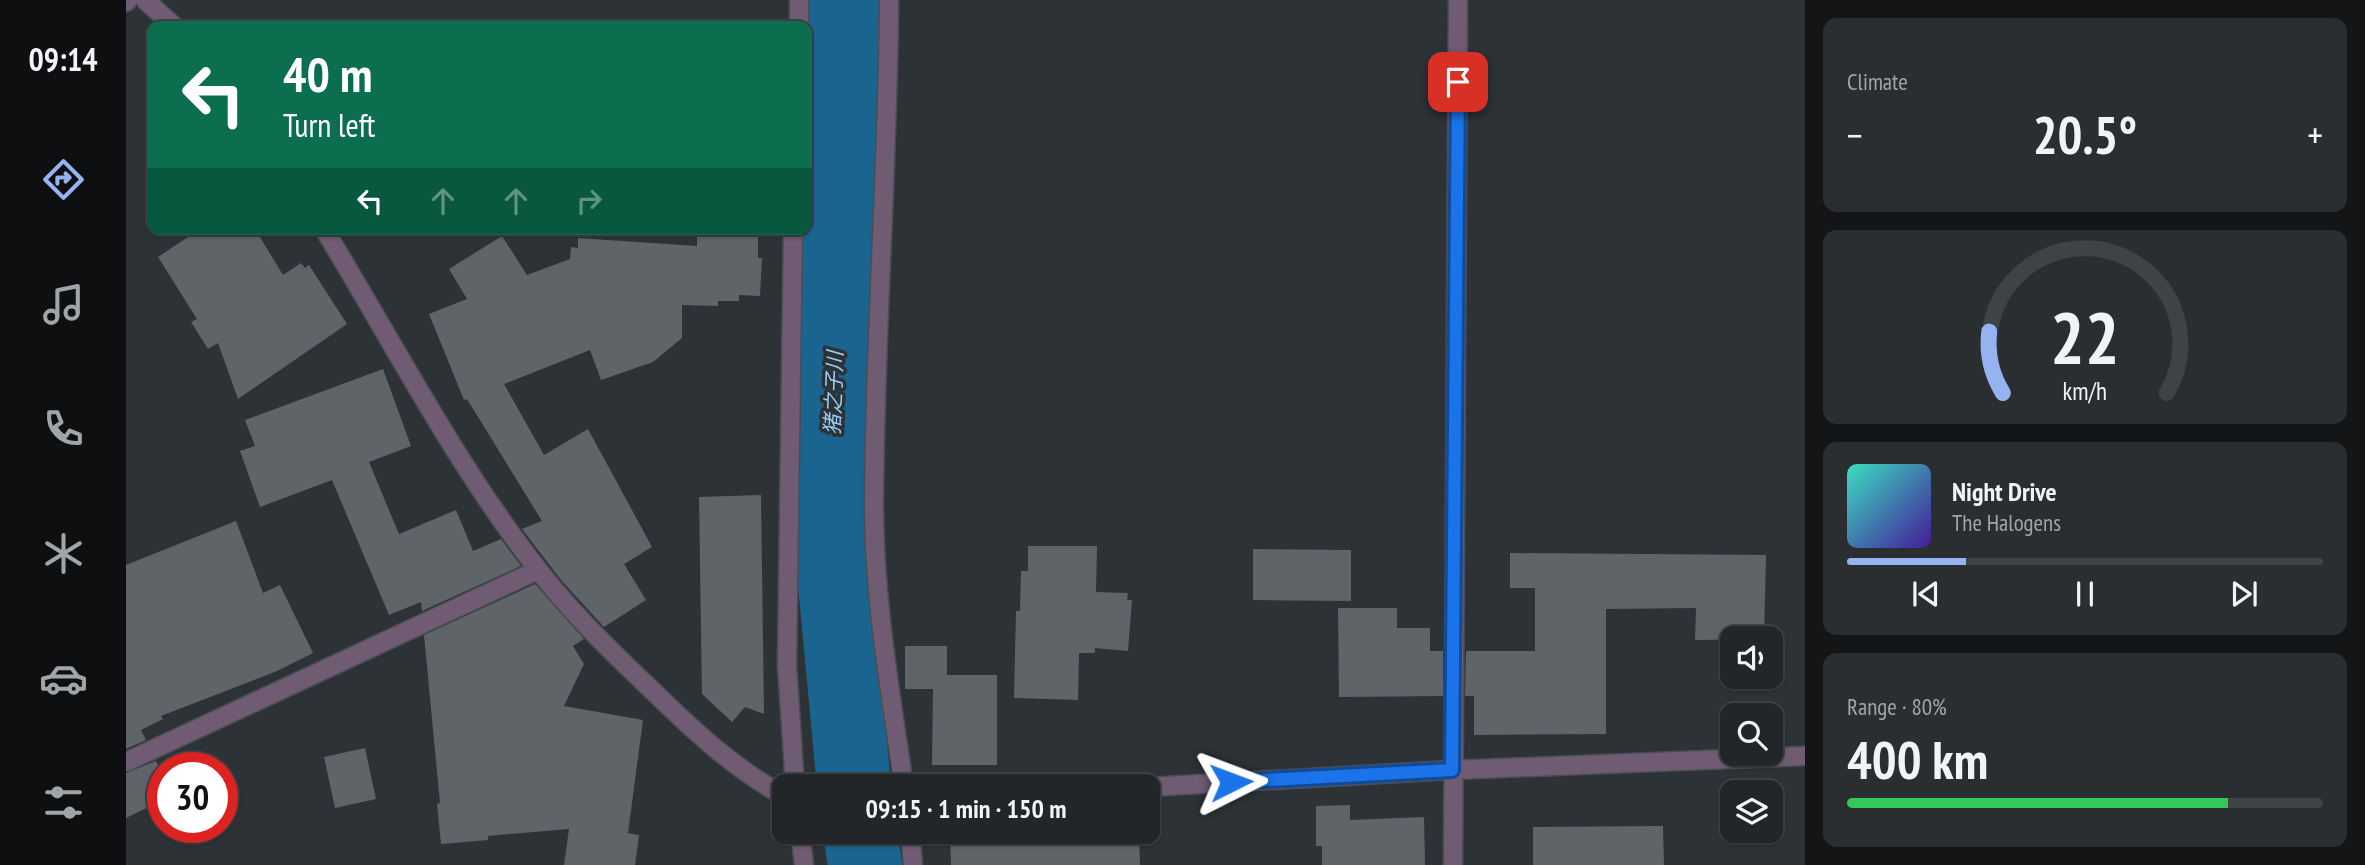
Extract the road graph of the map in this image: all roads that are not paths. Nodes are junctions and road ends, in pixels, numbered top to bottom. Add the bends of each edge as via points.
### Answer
1 (145, 0) edge
2 (799, 0) edge
3 (889, 0) edge
4 (1458, 0) edge
5 (168, 21) edge
6 (799, 21) edge
7 (328, 235) edge
8 (793, 235) edge
9 (538, 570) junction
10 (1805, 756) edge
11 (126, 762) edge
12 (1452, 770) junction
13 (794, 774) edge
14 (902, 774) edge
15 (1160, 786) edge
16 (772, 789) edge
17 (802, 844) edge
18 (911, 844) edge
19 (804, 865) edge
20 (913, 865) edge
21 (1453, 865) edge

1 - 5 street
2 - 6 street
3 - 14 street via 874,498 880,624
4 - 12 street
7 - 9 street via 458,455
8 - 13 street via 787,666
9 - 11 street
9 - 16 street via 592,633 708,744
10 - 12 street
12 - 15 street
12 - 21 street
17 - 19 street
18 - 20 street

